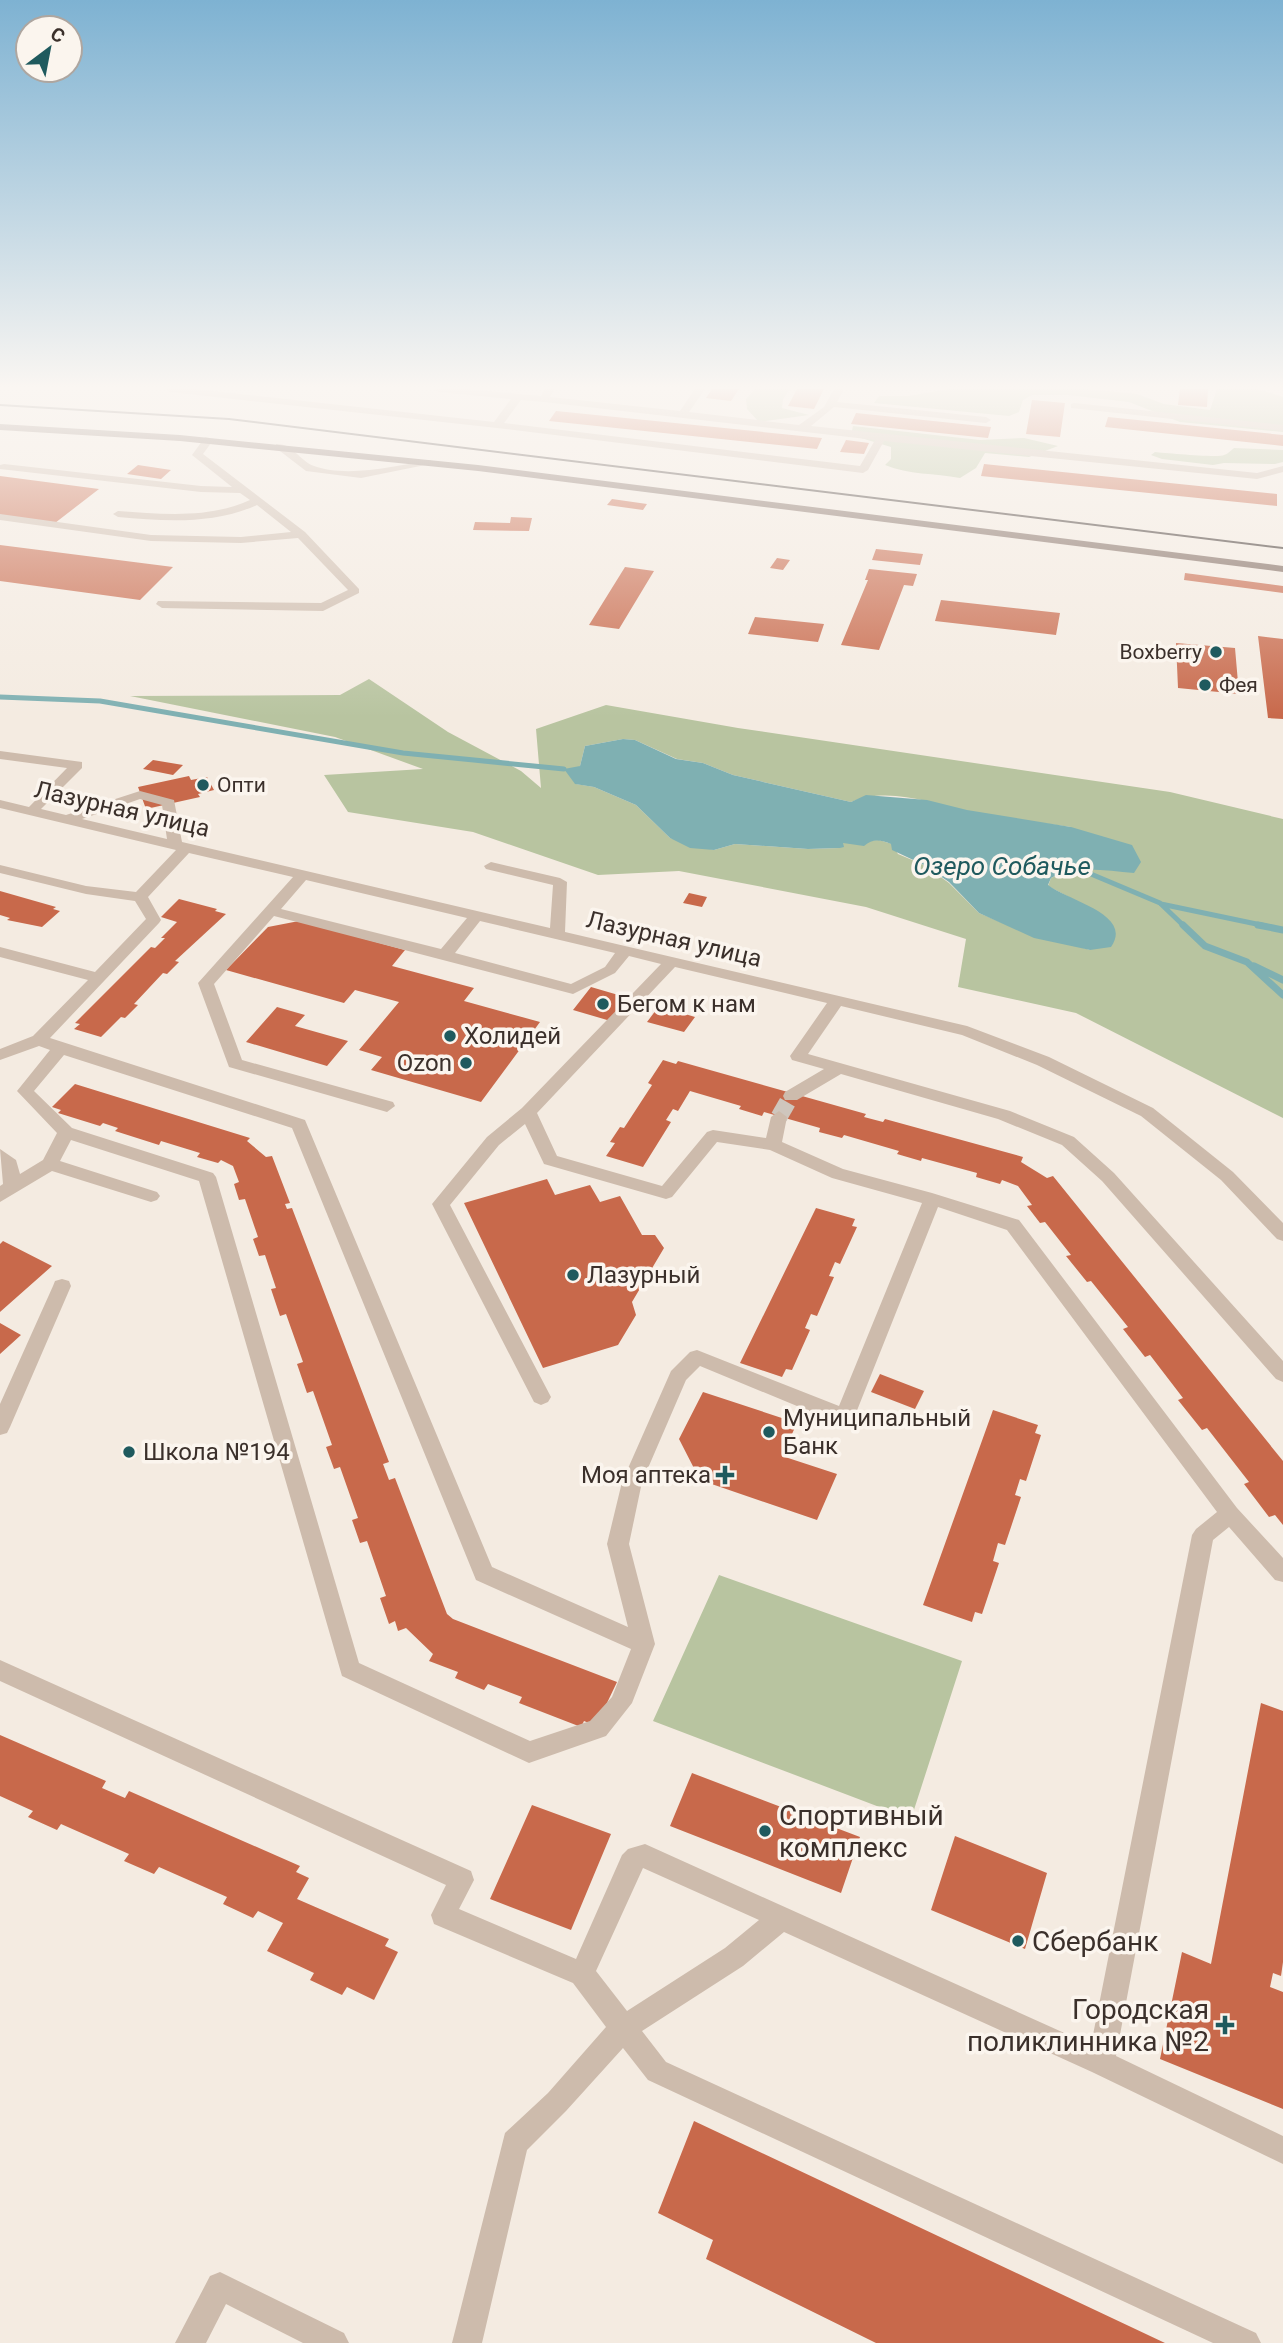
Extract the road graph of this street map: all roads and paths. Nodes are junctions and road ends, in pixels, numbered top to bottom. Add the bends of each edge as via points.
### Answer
1 (254, 498) edge
2 (732, 498) edge
3 (258, 501) junction
4 (118, 514) dead end
5 (0, 517) edge
6 (301, 534) junction
7 (1283, 569) edge
8 (162, 604) dead end
9 (0, 755) edge
10 (0, 804) edge
11 (32, 811) junction
12 (69, 819) junction
13 (181, 846) junction
14 (491, 866) dead end
15 (0, 869) edge
16 (304, 874) junction
17 (140, 897) junction
18 (272, 911) junction
19 (477, 915) junction
20 (556, 934) junction
21 (625, 951) junction
22 (0, 952) edge
23 (445, 955) junction
24 (671, 962) junction
25 (98, 978) junction
26 (837, 1001) junction
27 (39, 1040) junction
28 (61, 1048) junction
29 (0, 1055) edge
30 (838, 1068) junction
31 (791, 1096) tunnel mouth
32 (387, 1106) dead end
33 (528, 1112) junction
34 (779, 1117) tunnel mouth
35 (66, 1132) junction
36 (773, 1145) junction
37 (0, 1155) edge
38 (50, 1164) junction
39 (6, 1191) edge
40 (151, 1196) dead end
41 (932, 1199) junction
42 (1283, 1234) edge
43 (62, 1286) dead end
44 (1283, 1374) edge
45 (541, 1397) dead end
46 (0, 1427) edge
47 (1230, 1514) junction
48 (1283, 1573) edge
49 (644, 1644) junction
50 (0, 1670) edge
51 (782, 1917) junction
52 (582, 1974) junction
53 (622, 2029) junction
54 (1101, 2063) junction
55 (1283, 2150) edge
56 (190, 2343) edge
57 (334, 2343) edge
58 (467, 2343) edge
59 (1245, 2343) edge

1 - 3 street
2 - 7 main road
3 - 4 street via 202,516
3 - 6 street
5 - 6 street via 163,538 240,540
6 - 8 street via 355,591 323,607
9 - 11 street via 77,765
10 - 11 street, Лазурная улица
11 - 12 street, Лазурная улица
12 - 13 street, Лазурная улица
12 - 13 street via 139,795 169,803
13 - 16 street, Лазурная улица
13 - 17 street
14 - 20 street via 560,882
15 - 17 street via 86,890
16 - 18 street
16 - 19 street, Лазурная улица
17 - 25 street via 154,920
18 - 23 street
18 - 32 street via 206,983 235,1063
19 - 20 street, Лазурная улица
19 - 23 street
20 - 21 street, Лазурная улица
21 - 23 street via 610,970 573,989
21 - 24 street, Лазурная улица
22 - 25 street
24 - 26 street, Лазурная улица
24 - 33 street
25 - 27 street
26 - 30 street via 798,1056
26 - 42 street, Лазурная улица via 967,1031 1043,1061 1147,1112 1227,1176
27 - 28 street
27 - 29 street
28 - 35 street via 25,1091
28 - 49 street via 299,1124 484,1573
30 - 31 street
30 - 44 street via 1004,1115 1068,1141 1108,1177
33 - 36 street via 550,1160 666,1193 713,1136
33 - 45 street via 493,1141 442,1204
34 - 36 street
35 - 38 street
35 - 49 street via 207,1177 350,1669 529,1752 598,1729 621,1703
36 - 41 street via 838,1174
37 - 39 street via 10,1164
38 - 39 street
38 - 40 street
41 - 47 street via 1013,1225
41 - 49 street via 845,1417 697,1357 678,1376 632,1482 618,1544
43 - 46 street
47 - 48 street
47 - 54 street via 1203,1535
50 - 52 street via 462,1881 443,1915
51 - 52 street via 645,1856 637,1857
51 - 53 street via 734,1957
51 - 54 street
52 - 53 street
53 - 58 street via 515,2143
53 - 59 street via 657,2071
54 - 55 street
56 - 57 street via 220,2286

